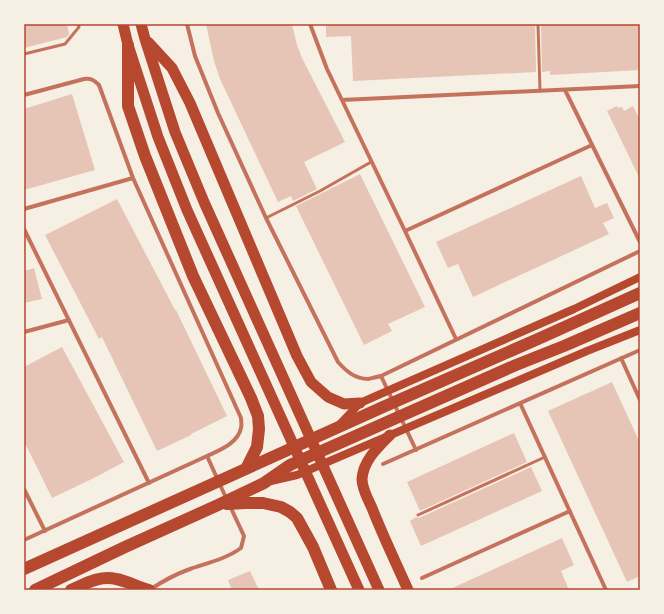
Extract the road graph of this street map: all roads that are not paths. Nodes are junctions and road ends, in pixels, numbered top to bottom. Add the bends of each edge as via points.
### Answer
1 (78, 24) edge
2 (123, 24) edge
3 (141, 24) edge
4 (187, 24) edge
5 (310, 24) edge
6 (538, 24) edge
7 (145, 39) junction
8 (128, 45) junction
9 (24, 54) edge
10 (640, 86) edge
11 (565, 90) junction
12 (540, 91) junction
13 (24, 95) edge
14 (342, 100) junction
15 (592, 145) junction
16 (371, 162) junction
17 (133, 178) junction
18 (24, 209) edge
19 (266, 218) junction
20 (24, 230) edge
21 (405, 231) junction
22 (640, 242) edge
23 (640, 251) edge
24 (640, 277) edge
25 (640, 293) edge
26 (640, 313) edge
27 (69, 320) junction
28 (640, 330) edge
29 (24, 332) edge
30 (456, 339) junction
31 (640, 350) edge
32 (621, 358) junction
33 (381, 376) junction
34 (640, 400) edge
35 (520, 403) junction
36 (360, 404) junction
37 (337, 427) junction
38 (390, 435) junction
39 (416, 450) junction
40 (207, 456) junction
41 (545, 457) junction
42 (383, 464) dead end
43 (246, 469) junction
44 (149, 483) junction
45 (264, 483) junction
46 (24, 489) edge
47 (218, 505) junction
48 (570, 512) junction
49 (418, 515) dead end
50 (45, 531) junction
51 (24, 540) edge
52 (24, 569) edge
53 (422, 578) dead end
54 (35, 590) edge
55 (71, 590) edge
56 (149, 590) edge
57 (331, 590) edge
58 (359, 590) edge
59 (378, 590) edge
60 (408, 590) edge
61 (606, 590) edge

1 - 9 lane via 79,27 65,44
2 - 8 highway
3 - 7 highway
4 - 19 street via 195,56 218,113
5 - 14 street
6 - 12 lane
7 - 36 highway via 172,68 190,103 296,356 312,382 328,398 344,404
7 - 59 highway via 175,132 204,202
8 - 43 highway via 128,106 145,156 193,276 258,416 257,447
8 - 58 highway via 158,137 187,210
10 - 11 street
11 - 12 street
11 - 15 street
12 - 14 street
13 - 17 street via 84,79 93,80 99,85
14 - 16 street
15 - 21 street
15 - 22 street
16 - 19 lane
16 - 21 street
17 - 18 street
17 - 40 street via 242,418 237,437 230,444
19 - 33 street via 338,362 356,377 369,379
20 - 27 street
21 - 30 street
23 - 30 street
24 - 36 main road
25 - 37 highway
26 - 45 highway via 290,465
27 - 29 street
27 - 44 street
28 - 38 main road
30 - 33 street
31 - 32 street
32 - 34 street
32 - 35 street
33 - 39 street
35 - 39 street
35 - 41 street
36 - 37 main road
37 - 43 highway
38 - 45 main road via 296,475
38 - 60 highway via 369,459 362,478 378,524
39 - 42 street
40 - 44 street
40 - 56 street via 244,536 241,548 233,554 169,578
41 - 48 street
41 - 49 lane
43 - 52 highway
44 - 50 street
45 - 47 highway
46 - 50 street
47 - 54 highway
47 - 57 highway via 263,503 290,512 297,518 313,546
48 - 53 street
48 - 61 street
50 - 51 street
55 - 56 highway via 101,578 115,578

